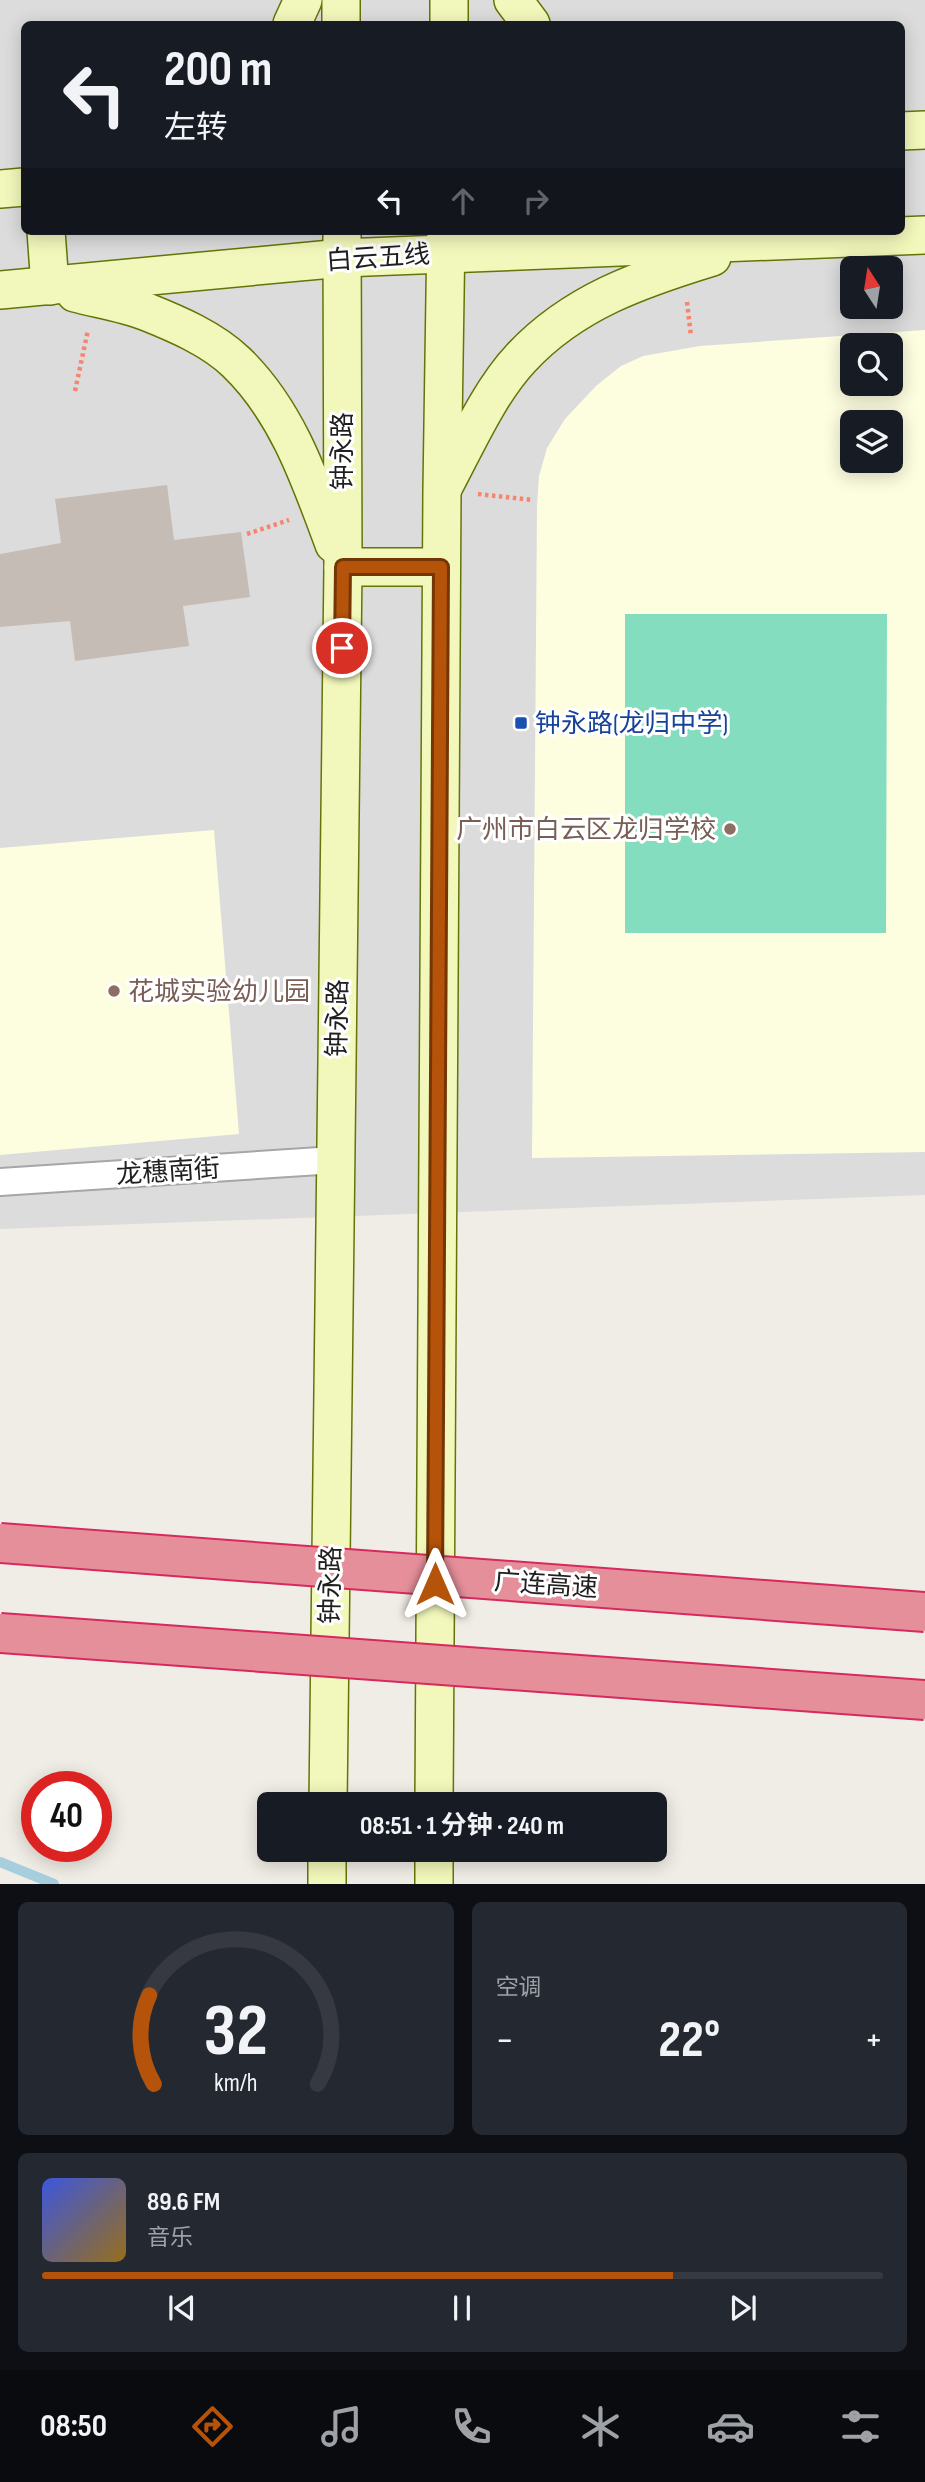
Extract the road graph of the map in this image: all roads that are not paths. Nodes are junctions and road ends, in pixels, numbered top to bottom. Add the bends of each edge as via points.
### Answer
1 (303, 0) edge
2 (341, 0) edge
3 (449, 0) edge
4 (513, 0) edge
5 (293, 21) edge
6 (341, 21) edge
7 (449, 21) edge
8 (529, 21) edge
9 (925, 130) edge
10 (905, 131) edge
11 (21, 187) edge
12 (0, 189) edge
13 (46, 235) edge
14 (925, 235) edge
15 (759, 237) edge
16 (446, 242) edge
17 (342, 244) edge
18 (50, 286) junction
19 (0, 290) edge
20 (442, 490) junction
21 (343, 567) junction
22 (441, 567) junction
23 (335, 1160) junction
24 (0, 1182) edge
25 (0, 1543) edge
26 (925, 1612) edge
27 (0, 1633) edge
28 (925, 1700) edge
29 (328, 1792) edge
30 (434, 1792) edge
31 (327, 1862) edge
32 (434, 1862) edge
33 (327, 1884) edge
34 (433, 1884) edge

1 - 5 street
2 - 6 street
3 - 7 street
4 - 8 street
9 - 10 street
11 - 12 street
13 - 18 street
14 - 15 street, 白云五线
15 - 16 street, 白云五线
15 - 20 street via 645,277 566,318 520,359
16 - 17 street, 白云五线
16 - 20 street
17 - 18 street, 白云五线
17 - 21 street, 钟永路
18 - 19 street, 白云五线
18 - 21 street via 145,311 205,339 235,361 285,424
20 - 22 street
21 - 22 street
21 - 23 street, 钟永路
22 - 30 street
23 - 24 street, 龙穗南街
23 - 29 street, 钟永路
25 - 26 highway, 广连高速, bridge
27 - 28 highway, bridge
31 - 33 street
32 - 34 street

